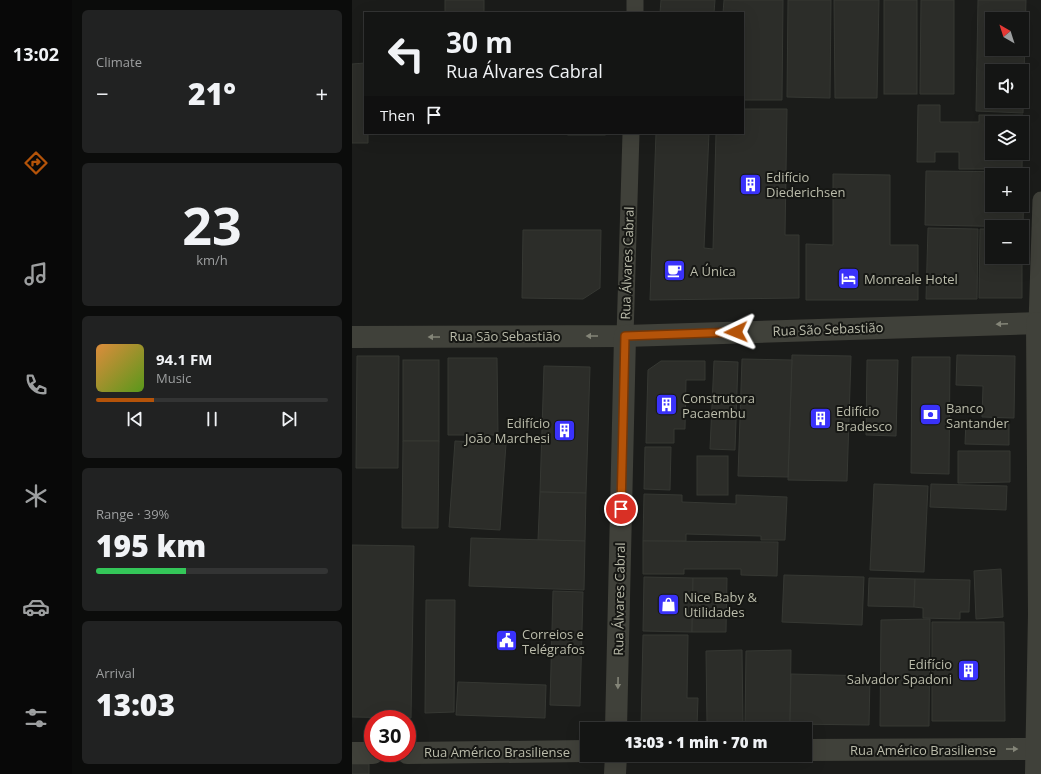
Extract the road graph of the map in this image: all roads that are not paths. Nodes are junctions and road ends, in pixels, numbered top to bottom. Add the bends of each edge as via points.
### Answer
1 (635, 0) edge
2 (635, 12) edge
3 (631, 134) edge
4 (1041, 200) edge
5 (1039, 323) edge
6 (625, 336) junction
7 (352, 337) edge
8 (616, 722) edge
9 (1039, 749) edge
10 (812, 750) edge
11 (580, 751) edge
12 (352, 753) edge
13 (364, 753) edge
14 (416, 753) edge
15 (616, 762) edge
16 (615, 774) edge
17 (1036, 774) edge

1 - 2 street
3 - 6 street, Rua Álvares Cabral
4 - 5 street
5 -> 6 street, Rua São Sebastião
5 - 9 street
6 -> 7 street, Rua São Sebastião
6 -> 8 street, Rua Álvares Cabral
10 -> 9 street, Rua Américo Brasiliense
9 - 17 street
11 - 14 street, Rua Américo Brasiliense
12 - 13 street
15 - 16 street

